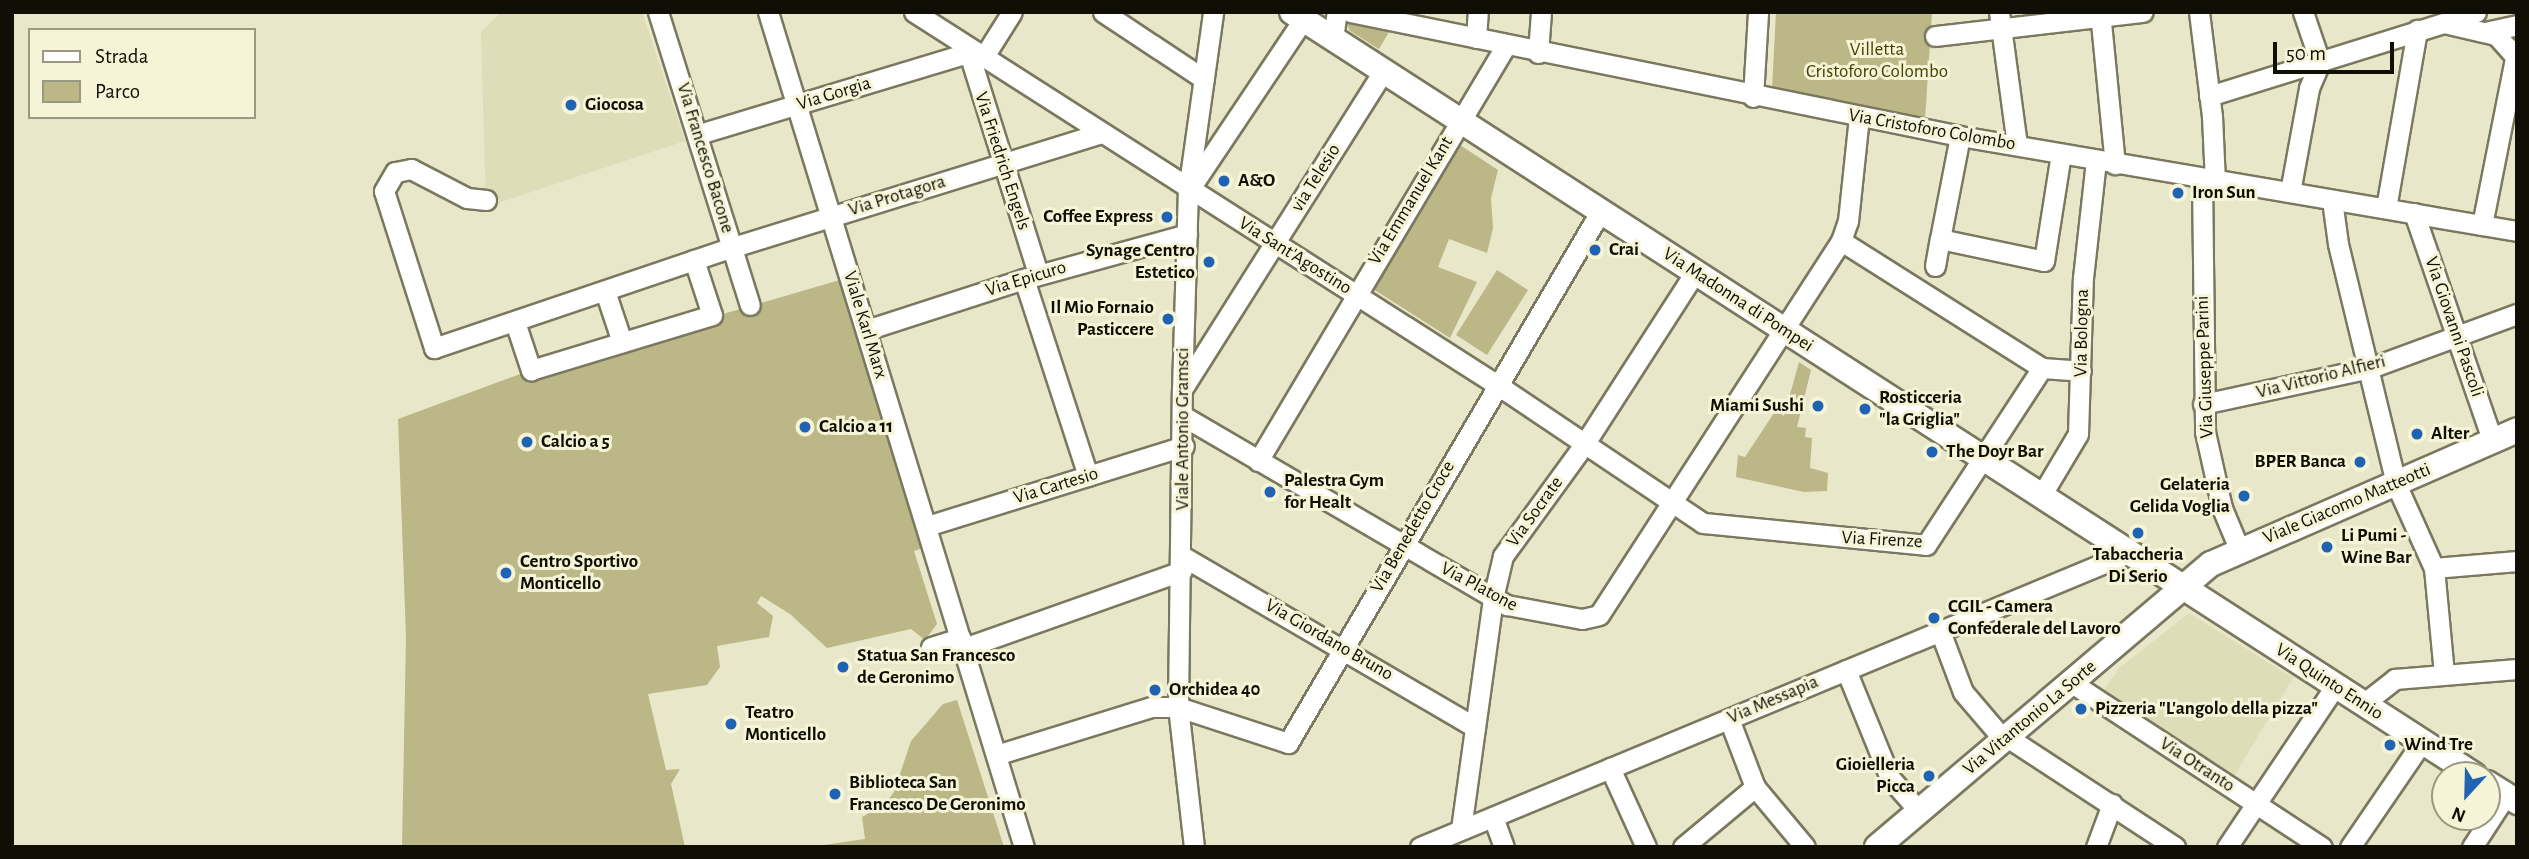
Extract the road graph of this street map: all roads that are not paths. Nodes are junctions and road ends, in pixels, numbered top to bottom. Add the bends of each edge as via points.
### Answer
1 (658, 12) edge
2 (768, 12) edge
3 (914, 12) edge
4 (1012, 12) edge
5 (1103, 12) edge
6 (1213, 12) edge
7 (1337, 12) edge
8 (1350, 12) edge
9 (1478, 12) edge
10 (1541, 12) edge
11 (1758, 12) edge
12 (2143, 12) edge
13 (2199, 12) edge
14 (2303, 12) edge
15 (2476, 12) edge
16 (2101, 15) edge
17 (1305, 17) edge
18 (2000, 21) edge
19 (2444, 23) junction
20 (2517, 25) edge
21 (2417, 30) junction
22 (2484, 32) junction
23 (1935, 36) dead end
24 (1476, 38) junction
25 (1333, 39) junction
26 (1506, 45) junction
27 (2515, 51) edge
28 (972, 53) junction
29 (1538, 53) junction
30 (2320, 62) junction
31 (1382, 73) junction
32 (1204, 79) junction
33 (2209, 96) junction
34 (1753, 97) junction
35 (796, 105) junction
36 (1859, 117) junction
37 (1459, 122) junction
38 (1101, 133) junction
39 (699, 134) junction
40 (1960, 136) junction
41 (2017, 145) junction
42 (2061, 154) junction
43 (2106, 162) junction
44 (1003, 163) junction
45 (2208, 180) junction
46 (1188, 191) junction
47 (2290, 192) junction
48 (485, 200) dead end
49 (2332, 200) junction
50 (2386, 208) junction
51 (1600, 212) junction
52 (2414, 213) junction
53 (831, 217) junction
54 (2482, 225) junction
55 (2517, 231) edge
56 (1187, 234) junction
57 (1940, 239) junction
58 (1841, 241) junction
59 (1274, 243) junction
60 (733, 247) junction
61 (694, 260) junction
62 (1935, 266) dead end
63 (1695, 272) junction
64 (1031, 276) junction
65 (605, 291) junction
66 (1355, 293) junction
67 (750, 306) dead end
68 (2517, 314) edge
69 (515, 322) junction
70 (866, 330) junction
71 (1785, 330) junction
72 (2458, 336) junction
73 (622, 342) junction
74 (2370, 368) junction
75 (2042, 369) junction
76 (2081, 371) junction
77 (1496, 384) junction
78 (1182, 390) junction
79 (2203, 404) junction
80 (1183, 416) junction
81 (2510, 436) edge
82 (1585, 443) junction
83 (1184, 446) junction
84 (1984, 459) junction
85 (1258, 461) junction
86 (1088, 476) junction
87 (2396, 484) junction
88 (2040, 496) junction
89 (1675, 503) junction
90 (927, 526) junction
91 (1402, 544) junction
92 (2240, 551) junction
93 (2126, 554) junction
94 (2517, 561) edge
95 (1182, 564) junction
96 (2434, 568) junction
97 (2183, 590) junction
98 (1493, 597) junction
99 (1940, 631) junction
100 (962, 643) junction
101 (1343, 646) junction
102 (931, 647) dead end
103 (2517, 669) edge
104 (1846, 670) junction
105 (2444, 674) junction
106 (2071, 683) junction
107 (2335, 686) junction
108 (2363, 704) junction
109 (1178, 707) junction
110 (1729, 719) junction
111 (1475, 727) junction
112 (2006, 739) junction
113 (2422, 742) junction
114 (996, 755) junction
115 (2452, 761) edge
116 (1610, 768) junction
117 (1755, 787) junction
118 (2503, 794) edge
119 (2255, 803) junction
120 (2112, 804) junction
121 (1919, 811) junction
122 (1493, 817) junction
123 (1461, 830) junction
124 (1024, 847) edge
125 (1194, 847) edge
126 (1420, 847) edge
127 (1504, 847) edge
128 (1646, 847) edge
129 (1683, 847) edge
130 (1805, 847) edge
131 (1877, 847) edge
132 (2096, 847) edge
133 (2175, 847) edge
134 (2227, 847) edge
135 (2322, 847) edge
136 (2350, 847) edge
137 (2472, 847) edge

1 - 39 street, Via Francesco Bacone
2 - 35 street, Viale Karl Marx
3 - 28 street, Via Sant'Agostino
4 - 28 street
5 - 32 street
6 - 32 street, Viale Antonio Gramsci
7 - 25 street
8 - 24 street, Via Cristoforo Colombo
9 - 24 street
10 - 29 street
11 - 34 street
12 - 16 street
13 - 33 street, Via Giuseppe Parini
14 - 30 street
15 - 19 street
16 - 18 street
16 - 43 street, Via Bologna
17 - 25 street, Via Madonna di Pompei
17 - 46 street
18 - 23 street
18 - 41 street
19 - 21 street
19 - 22 street
20 - 22 street
21 - 30 street
21 - 50 street
22 - 27 street
24 - 26 street, Via Cristoforo Colombo
25 - 31 street, Via Madonna di Pompei
26 - 29 street, Via Cristoforo Colombo
26 - 37 street, Via Emmanuel Kant
27 - 54 street
28 - 35 street, Via Gorgia
28 - 38 street, Via Sant'Agostino
28 - 44 street, Via Friedrich Engels
29 - 34 street, Via Cristoforo Colombo
30 - 33 street
30 - 47 street via 2309,88
31 - 37 street, Via Madonna di Pompei
31 - 59 street, via Telesio
32 - 46 street, Viale Antonio Gramsci
33 - 45 street, Via Giuseppe Parini
34 - 36 street, Via Cristoforo Colombo
35 - 39 street, Via Gorgia
35 - 53 street, Viale Karl Marx
36 - 40 street, Via Cristoforo Colombo
36 - 58 street, Via Platone via 1848,221
37 - 51 street, Via Madonna di Pompei
37 - 66 street, Via Emmanuel Kant
38 - 44 street, Via Protagora
38 - 46 street, Via Sant'Agostino
39 - 60 street, Via Francesco Bacone
40 - 41 street, Via Cristoforo Colombo
40 - 57 street
41 - 42 street, Via Cristoforo Colombo
42 - 43 street, Via Cristoforo Colombo
42 - 57 street via 2044,261
43 - 45 street, Via Cristoforo Colombo
43 - 76 street, Via Bologna via 2083,278
44 - 53 street, Via Protagora
44 - 64 street, Via Friedrich Engels
45 - 47 street, Via Cristoforo Colombo
45 - 79 street, Via Giuseppe Parini
46 - 56 street, Viale Antonio Gramsci
46 - 59 street, Via Sant'Agostino
47 - 49 street, Via Cristoforo Colombo
48 - 69 street, Via Protagora via 467,198 411,169 395,172 384,191 434,348
49 - 50 street, Via Cristoforo Colombo
49 - 74 street via 2338,244
50 - 52 street, Via Cristoforo Colombo
51 - 63 street, Via Madonna di Pompei
51 - 77 street, Via Benedetto Croce
52 - 54 street, Via Cristoforo Colombo
52 - 72 street, Via Giovanni Pascoli
53 - 60 street, Via Protagora
53 - 70 street, Viale Karl Marx
54 - 55 street, Via Cristoforo Colombo
56 - 64 street, Via Epicuro
56 - 78 street, Viale Antonio Gramsci
57 - 62 street
58 - 71 street, Via Platone
58 - 75 street
59 - 66 street, Via Sant'Agostino
59 - 78 street, via Telesio
60 - 61 street, Via Protagora
60 - 67 street, Via Francesco Bacone
61 - 65 street, Via Protagora
61 - 73 street via 712,315
63 - 71 street, Via Madonna di Pompei
63 - 82 street, Via Socrate
64 - 70 street, Via Epicuro
64 - 86 street, Via Friedrich Engels
65 - 69 street, Via Protagora
65 - 73 street
66 - 77 street, Via Sant'Agostino
66 - 85 street, Via Emmanuel Kant
68 - 72 street, Via Vittorio Alfieri
69 - 73 street via 531,370
70 - 90 street, Viale Karl Marx
71 - 84 street, Via Madonna di Pompei
71 - 89 street, Via Platone
72 - 74 street, Via Vittorio Alfieri
72 - 81 street, Via Giovanni Pascoli
74 - 79 street, Via Vittorio Alfieri
74 - 87 street
75 - 76 street
75 - 84 street, Via Firenze
76 - 88 street, Via Bologna via 2078,434
77 - 82 street, Via Sant'Agostino
77 - 91 street, Via Benedetto Croce
78 - 80 street, Viale Antonio Gramsci
79 - 92 street, Via Giuseppe Parini via 2221,508
80 - 83 street, Viale Antonio Gramsci
80 - 85 street, Via Platone
81 - 87 street, Viale Giacomo Matteotti
82 - 89 street, Via Sant'Agostino
82 - 98 street, Via Socrate via 1503,556
83 - 86 street, Via Cartesio
83 - 95 street, Viale Antonio Gramsci
84 - 88 street, Via Madonna di Pompei
84 - 89 street, Via Firenze via 1926,545 1703,523
85 - 91 street, Via Platone
86 - 90 street, Via Cartesio
87 - 92 street, Viale Giacomo Matteotti
87 - 96 street
88 - 93 street, Via Madonna di Pompei
89 - 98 street, Via Platone via 1599,615 1582,619 1538,614
90 - 100 street, Viale Karl Marx
91 - 98 street, Via Platone
91 - 101 street, Via Benedetto Croce
92 - 97 street, Viale Giacomo Matteotti via 2211,564
93 - 97 street, Via Madonna di Pompei
93 - 99 street, Via Messapia
94 - 96 street
95 - 100 street
95 - 101 street, Via Giordano Bruno
95 - 109 street, Viale Antonio Gramsci
96 - 105 street
97 - 106 street, Via Vitantonio La Sorte
97 - 107 street, Via Quinto Ennio
98 - 111 street, Via Socrate
99 - 104 street, Via Messapia
99 - 112 street via 1963,692
100 - 102 street
100 - 114 street, Viale Karl Marx
101 - 109 street, Via Benedetto Croce via 1288,743
101 - 111 street, Via Giordano Bruno
103 - 105 street
104 - 110 street, Via Messapia
104 - 121 street via 1890,778
105 - 108 street via 2395,679
106 - 112 street, Via Vitantonio La Sorte
106 - 119 street, Via Otranto
107 - 108 street, Via Quinto Ennio
107 - 119 street
108 - 113 street, Via Quinto Ennio
109 - 114 street via 1151,707
109 - 125 street, Viale Antonio Gramsci
110 - 116 street, Via Messapia
110 - 117 street
111 - 123 street, Via Socrate
112 - 120 street
112 - 121 street, Via Vitantonio La Sorte
113 - 115 street, Via Quinto Ennio
113 - 136 street
114 - 124 street, Viale Karl Marx
116 - 122 street, Via Messapia
116 - 128 street
117 - 129 street
117 - 130 street
118 - 137 street
119 - 134 street
119 - 135 street, Via Otranto
120 - 132 street
120 - 133 street
121 - 131 street, Via Vitantonio La Sorte
122 - 123 street, Via Messapia
122 - 127 street
123 - 126 street, Via Messapia

